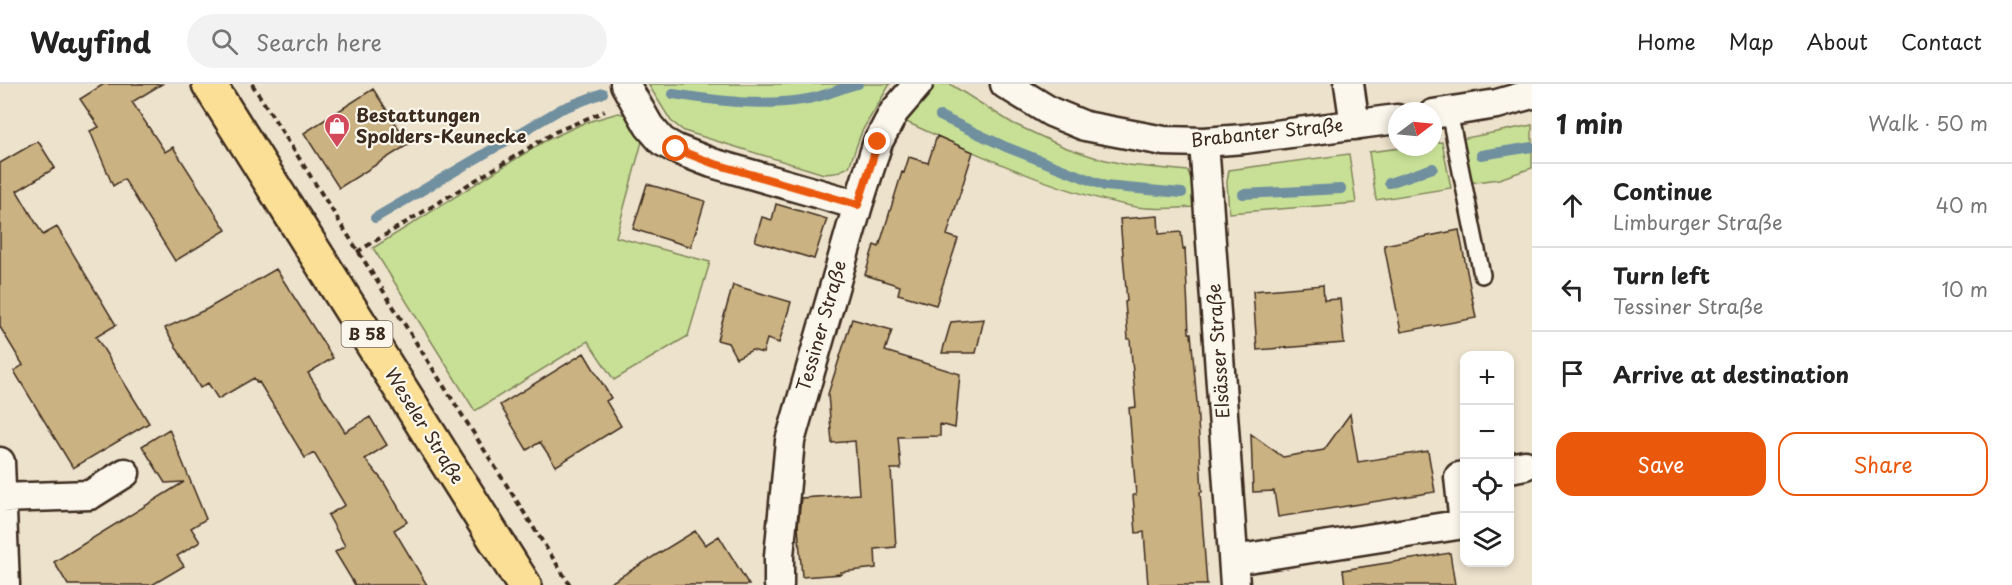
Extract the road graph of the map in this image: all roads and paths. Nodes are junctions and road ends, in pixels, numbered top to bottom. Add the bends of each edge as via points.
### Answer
1 (209, 84) edge
2 (252, 84) edge
3 (918, 84) edge
4 (1005, 84) edge
5 (1349, 84) edge
6 (629, 92) edge
7 (1532, 94) edge
8 (1442, 113) edge
9 (1442, 117) edge
10 (1388, 120) edge
11 (1355, 125) junction
12 (1204, 142) junction
13 (858, 205) junction
14 (358, 251) junction
15 (327, 271) junction
16 (1482, 275) dead end
17 (0, 462) edge
18 (125, 473) dead end
19 (1, 498) edge
20 (1463, 513) edge
21 (1234, 572) edge
22 (4, 585) edge
23 (524, 585) edge
24 (570, 585) edge
25 (779, 585) edge

1 - 15 main road, Weseler Straße / B 58
2 - 14 path
3 - 13 street, Tessiner Straße via 894,112 878,142
4 - 12 street, Brabanter Straße via 1051,112 1085,126 1164,141
5 - 11 street
6 - 13 street via 649,126 676,149
6 - 14 path
7 - 8 street
9 - 16 lane
10 - 11 street, Brabanter Straße
11 - 12 street, Brabanter Straße
12 - 21 street, Elsässer Straße
13 - 25 street, Tessiner Straße via 790,441
14 - 15 path
14 - 24 path
15 - 23 main road, Weseler Straße / B 58
17 - 19 street
18 - 19 street via 90,495
19 - 22 street
20 - 21 street, Elsässer Straße via 1464,524

